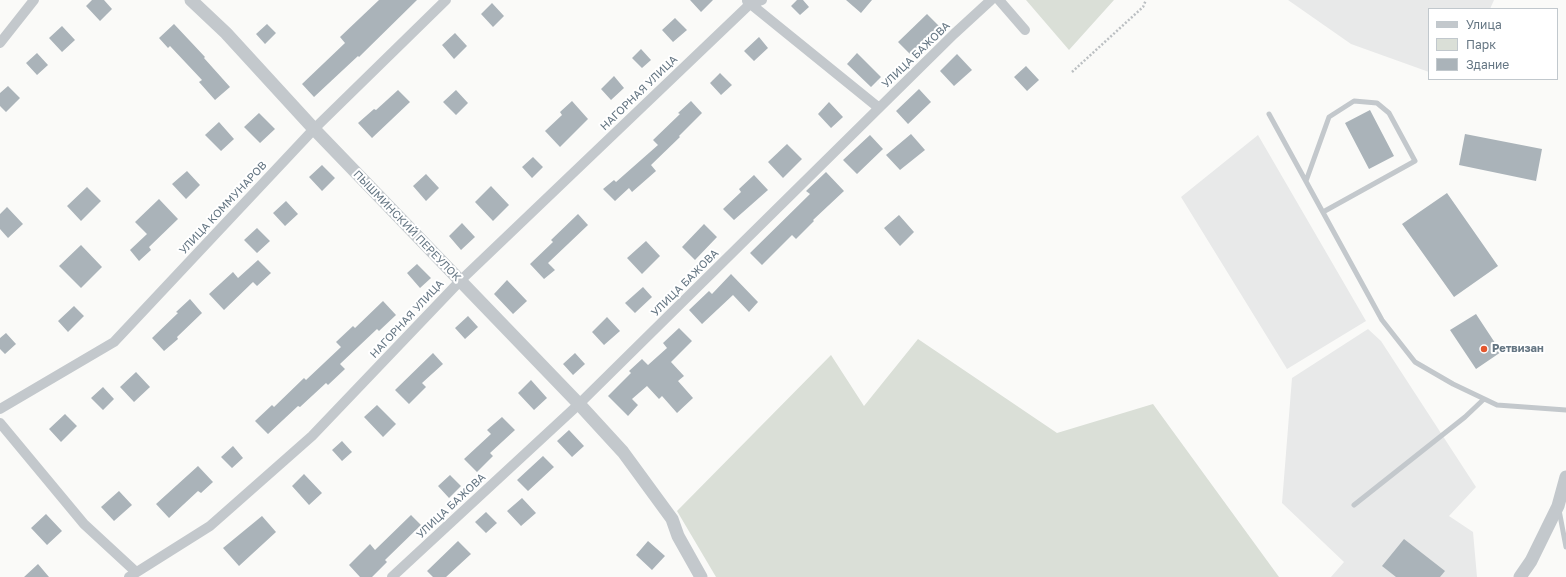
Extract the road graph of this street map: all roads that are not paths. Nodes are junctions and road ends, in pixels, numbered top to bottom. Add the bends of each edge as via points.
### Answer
1 (34, 0) edge
2 (191, 0) edge
3 (446, 0) edge
4 (762, 0) edge
5 (991, 0) edge
6 (999, 0) edge
7 (749, 2) edge
8 (1025, 30) dead end
9 (0, 43) edge
10 (879, 108) junction
11 (1269, 114) dead end
12 (314, 129) junction
13 (1306, 181) junction
14 (1322, 212) junction
15 (460, 281) junction
16 (1484, 399) junction
17 (579, 404) junction
18 (0, 410) edge
19 (1566, 410) edge
20 (0, 423) edge
21 (1566, 477) edge
22 (1354, 505) dead end
23 (1558, 506) junction
24 (1566, 547) edge
25 (132, 574) edge
26 (392, 577) edge
27 (701, 577) edge
28 (1520, 577) edge

1 - 9 street
2 - 12 street, ПЫШМИНСКИЙ ПЕРЕУЛОК via 226,33
3 - 12 street, УЛИЦА КОММУНАРОВ
4 - 7 street, НАГОРНАЯ УЛИЦА
5 - 10 street, УЛИЦА БАЖОВА
6 - 8 street
7 - 10 street
7 - 15 street, НАГОРНАЯ УЛИЦА
10 - 17 street, УЛИЦА БАЖОВА
11 - 13 lane
12 - 15 street, ПЫШМИНСКИЙ ПЕРЕУЛОК
12 - 18 street, УЛИЦА КОММУНАРОВ via 114,342
13 - 14 lane
13 - 14 lane via 1329,117 1354,101 1377,103 1389,113 1414,161
14 - 16 lane via 1382,320 1415,362
15 - 17 street, ПЫШМИНСКИЙ ПЕРЕУЛОК
15 - 25 street, НАГОРНАЯ УЛИЦА via 312,436 210,526
16 - 19 lane via 1496,405
16 - 22 lane via 1459,422
17 - 26 street, УЛИЦА БАЖОВА
17 - 27 street, ПЫШМИНСКИЙ ПЕРЕУЛОК via 623,452 672,519 678,536
20 - 25 street via 84,524
21 - 23 street
23 - 24 lane
23 - 28 street

